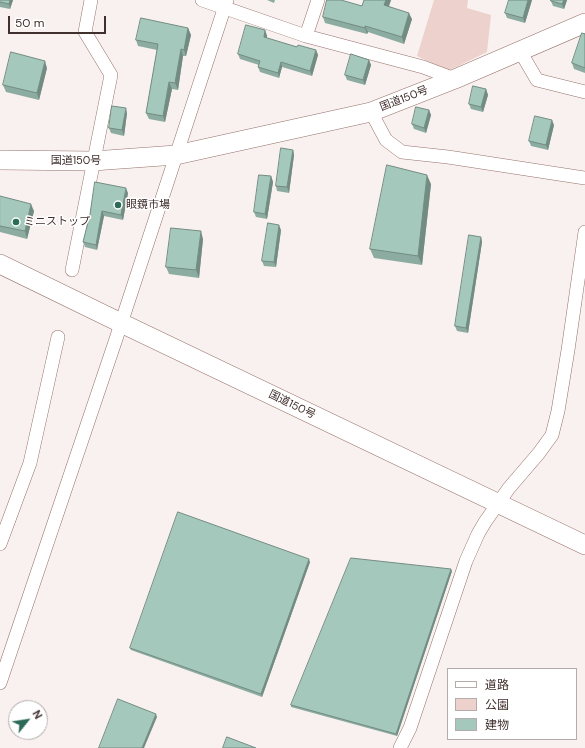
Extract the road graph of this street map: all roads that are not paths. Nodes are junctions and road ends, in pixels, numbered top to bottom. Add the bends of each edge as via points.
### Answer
1 (91, 0) edge
2 (202, 0) edge
3 (318, 0) edge
4 (225, 4) edge
5 (585, 23) edge
6 (306, 36) junction
7 (520, 51) junction
8 (455, 79) junction
9 (585, 92) edge
10 (371, 112) junction
11 (176, 155) junction
12 (0, 160) edge
13 (93, 161) junction
14 (585, 178) edge
15 (585, 232) edge
16 (0, 264) edge
17 (72, 270) dead end
18 (120, 323) junction
19 (58, 337) dead end
20 (499, 504) junction
21 (0, 544) edge
22 (585, 545) edge
23 (0, 683) edge
24 (400, 748) edge

1 - 13 street via 85,32 111,75
2 - 4 street
3 - 6 street
4 - 6 street
4 - 11 street
5 - 7 highway, 国道150号
6 - 8 street via 423,67
7 - 8 highway, 国道150号
7 - 9 street via 537,80
8 - 10 highway, 国道150号
10 - 11 highway, 国道150号
10 - 14 street via 386,140 402,152
11 - 13 highway, 国道150号
11 - 18 street
12 - 13 highway, 国道150号
13 - 17 street
15 - 20 street via 568,350 552,435
16 - 18 highway, 国道150号
18 - 20 highway, 国道150号
18 - 23 street
19 - 21 street via 30,463
20 - 22 highway, 国道150号
20 - 24 street via 478,534 466,561 410,728

